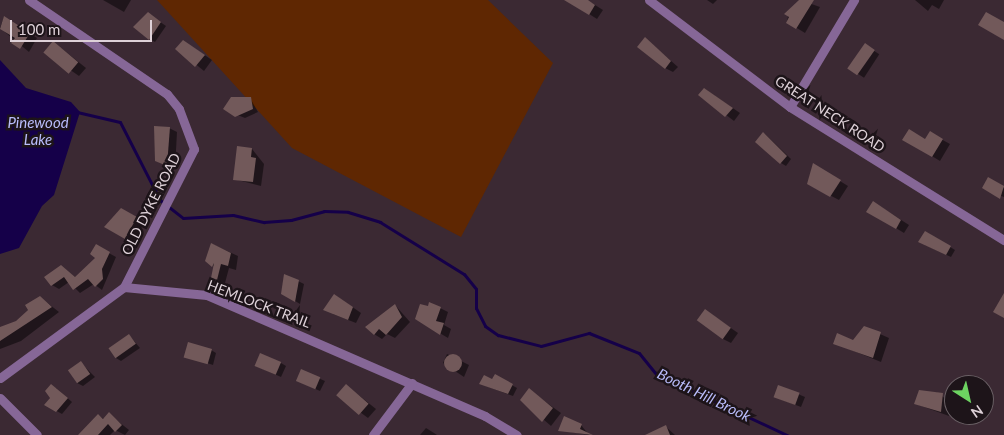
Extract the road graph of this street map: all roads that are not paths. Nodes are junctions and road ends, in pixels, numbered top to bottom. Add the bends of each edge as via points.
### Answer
1 (29, 0) edge
2 (649, 0) edge
3 (854, 0) edge
4 (790, 107) junction
5 (1004, 240) edge
6 (124, 287) junction
7 (0, 378) edge
8 (412, 383) junction
9 (0, 398) edge
10 (37, 435) edge
11 (373, 435) edge
12 (517, 435) edge

1 - 6 street, OLD DYKE ROAD via 167,94 179,109 194,149 174,194
2 - 4 street, GREAT NECK ROAD
3 - 4 street
4 - 5 street, GREAT NECK ROAD
6 - 7 street
6 - 8 street, HEMLOCK TRAIL via 206,295
8 - 11 street
8 - 12 street, HEMLOCK TRAIL
9 - 10 street

